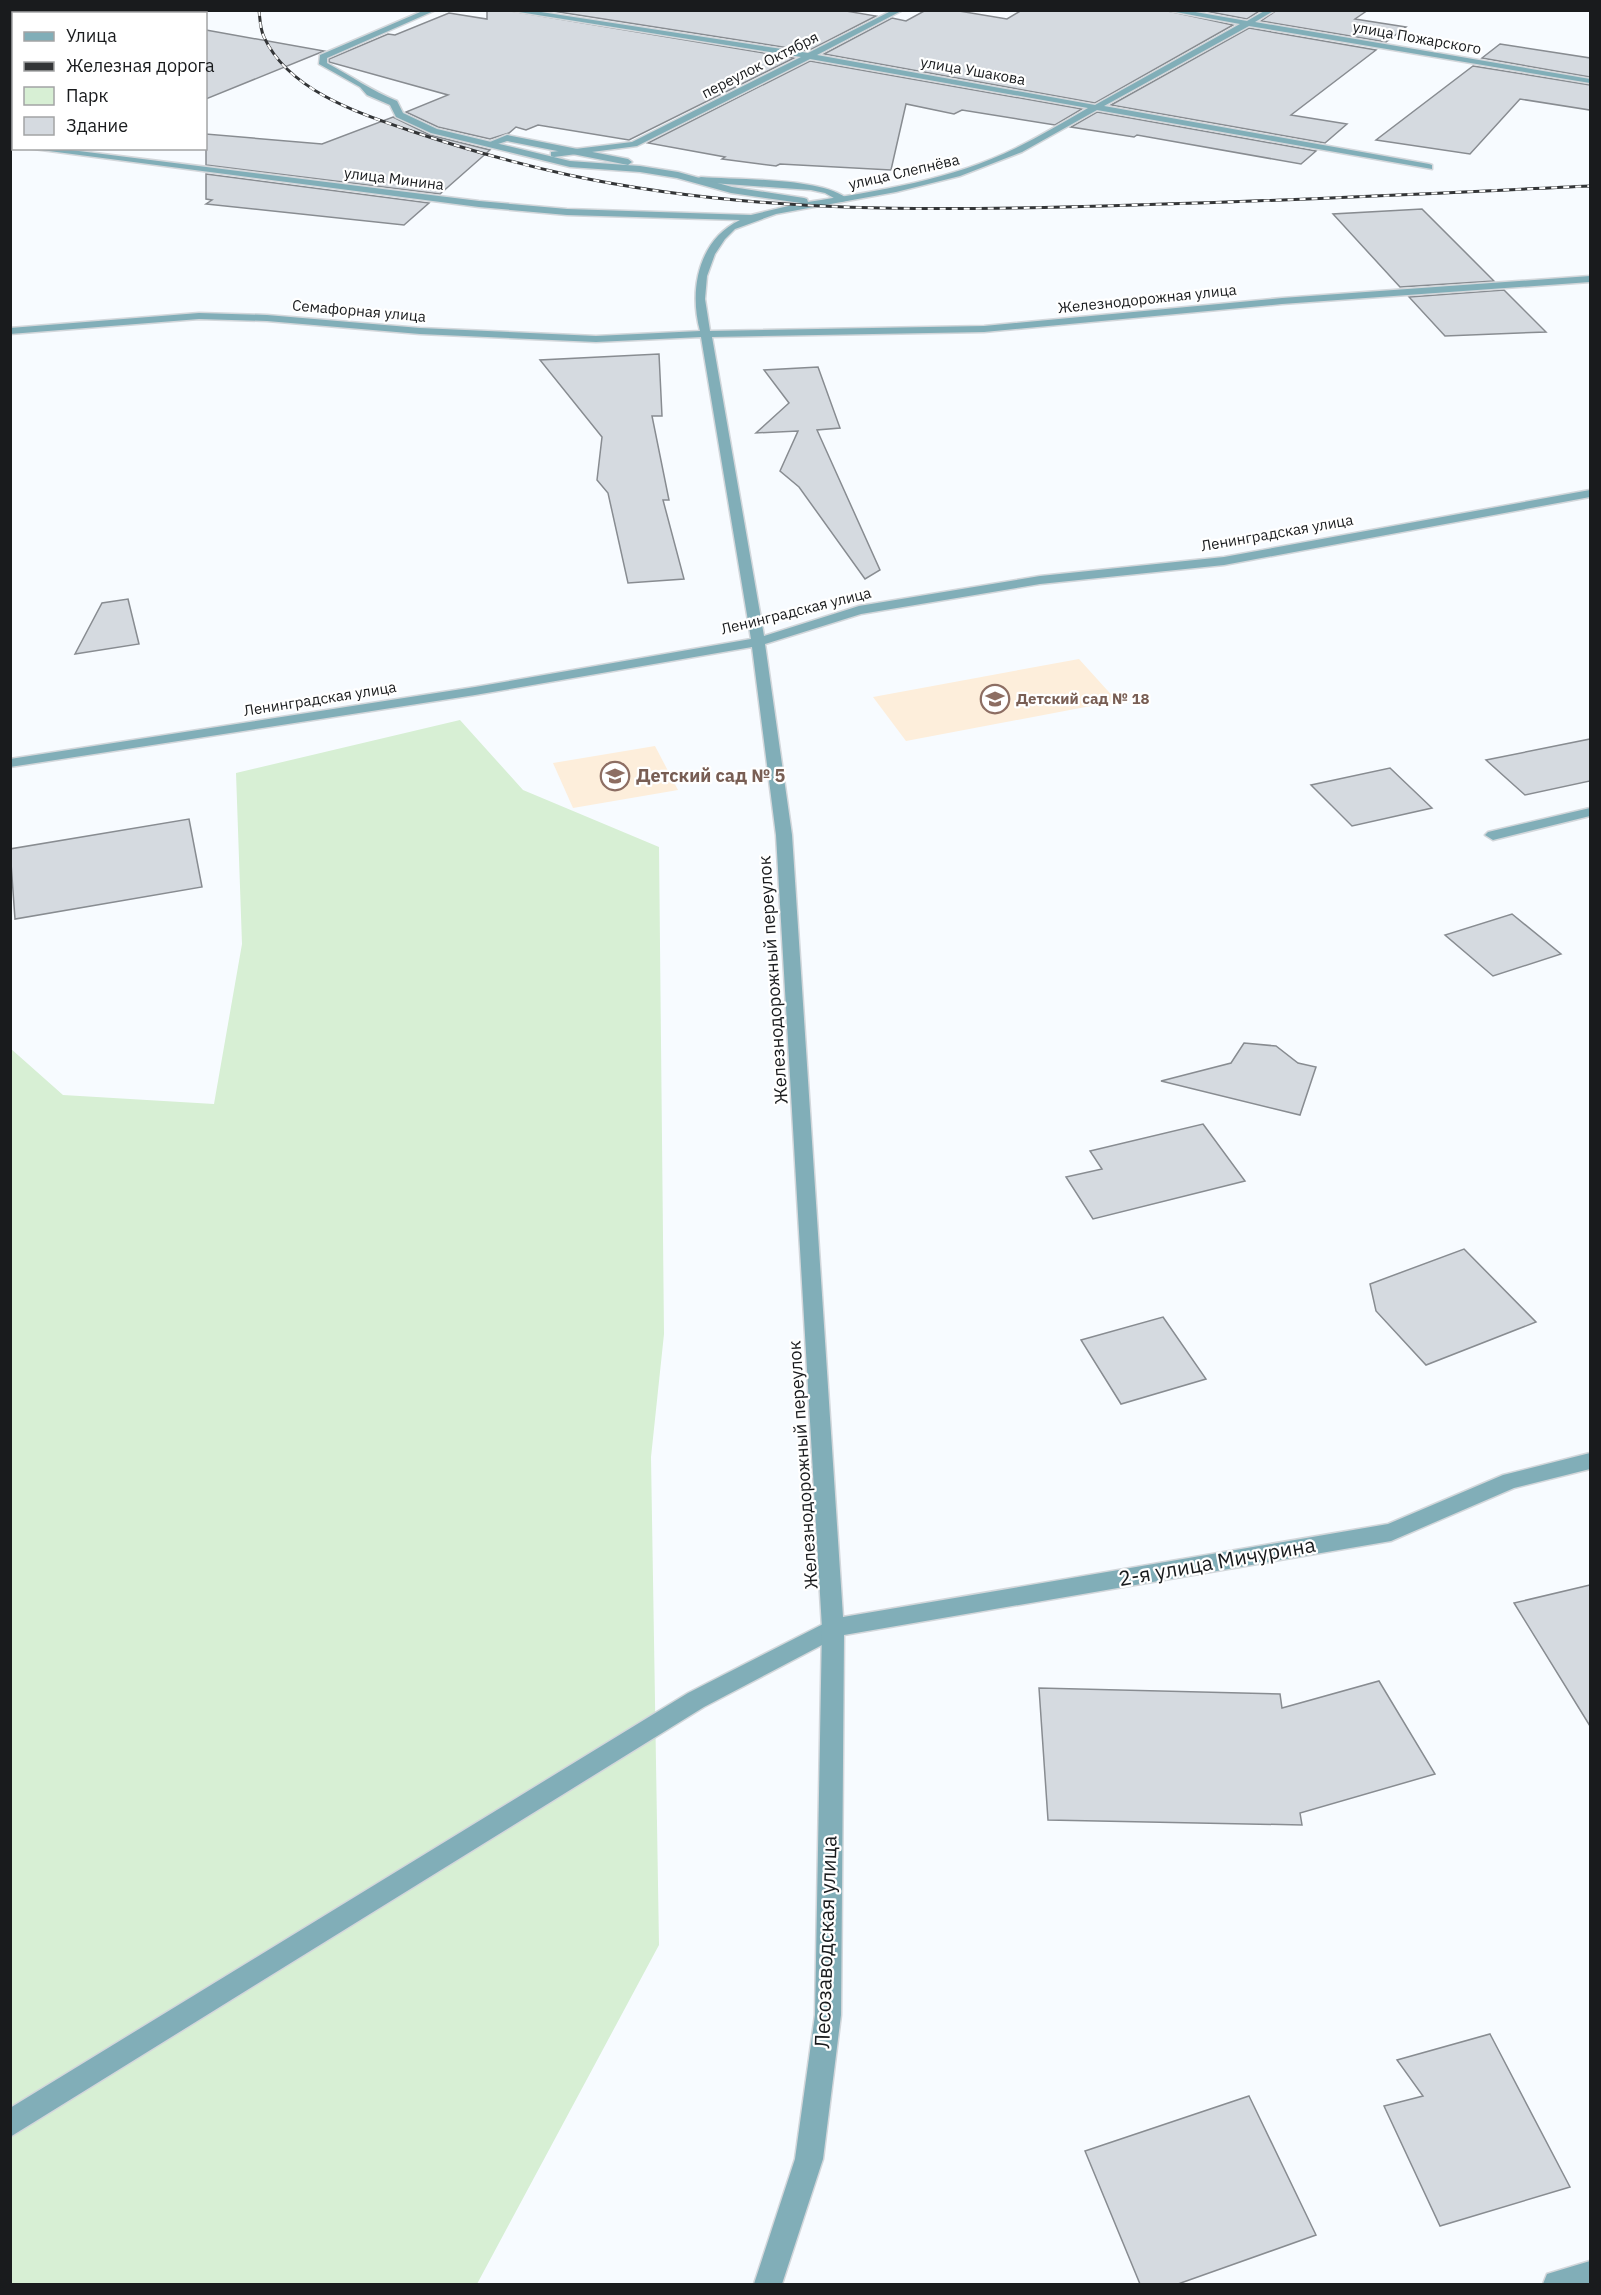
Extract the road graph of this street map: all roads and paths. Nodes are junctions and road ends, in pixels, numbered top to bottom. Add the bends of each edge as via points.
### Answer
1 (433, 10) edge
2 (510, 10) edge
3 (900, 10) edge
4 (1168, 10) edge
5 (1272, 10) edge
6 (1249, 23) junction
7 (809, 56) junction
8 (1590, 81) edge
9 (1096, 107) junction
10 (489, 144) junction
11 (634, 144) junction
12 (46, 150) edge
13 (580, 152) junction
14 (528, 154) junction
15 (628, 162) junction
16 (1429, 167) dead end
17 (640, 169) junction
18 (700, 180) junction
19 (844, 200) junction
20 (823, 203) junction
21 (756, 218) junction
22 (1590, 279) edge
23 (10, 331) edge
24 (706, 334) junction
25 (1590, 493) edge
26 (758, 642) junction
27 (10, 763) edge
28 (1590, 812) edge
29 (1493, 835) dead end
30 (1590, 1461) edge
31 (833, 1628) junction
32 (10, 2124) edge
33 (1590, 2275) edge
34 (768, 2284) edge
35 (1557, 2284) edge

1 - 10 street via 323,57 323,64 394,103 399,115 434,131
2 - 7 street, улица Ушакова
3 - 7 street, переулок Октября
4 - 6 street, улица Пожарского
5 - 6 street, улица Слепнёва
6 - 8 street, улица Пожарского
6 - 9 street, улица Слепнёва
7 - 9 street, улица Ушакова
7 - 11 street, переулок Октября
9 - 16 street, улица Ушакова
9 - 19 street, улица Слепнёва via 981,167 911,188
10 - 13 street via 507,138
10 - 14 street
11 - 13 street, переулок Октября
11 - 15 street via 626,152
12 - 21 street, улица Минина via 479,204 567,212
13 - 14 street, переулок Октября
13 - 15 street
14 - 17 street via 570,164
15 - 17 street
17 - 18 street
18 - 19 street via 811,187
18 - 20 street via 731,190
19 - 20 street, улица Слепнёва
20 - 21 street, улица Слепнёва
21 - 24 street, улица Слепнёва via 730,227 708,256 701,276 699,311
22 - 24 street, Железнодорожная улица via 1282,301 984,329
23 - 24 street, Семафорная улица via 199,316 596,339
24 - 26 street, Железнодорожный переулок
25 - 26 street, Ленинградская улица via 1224,561 1040,580 860,610
26 - 27 street, Ленинградская улица via 475,692
26 - 31 street, Железнодорожный переулок via 784,835
28 - 29 street
30 - 31 street, 2-я улица Мичурина via 1510,1481 1391,1532
31 - 32 street, 2-я улица Мичурина via 696,1700
31 - 34 street, Лесозаводская улица via 828,2015 810,2159
33 - 35 street

